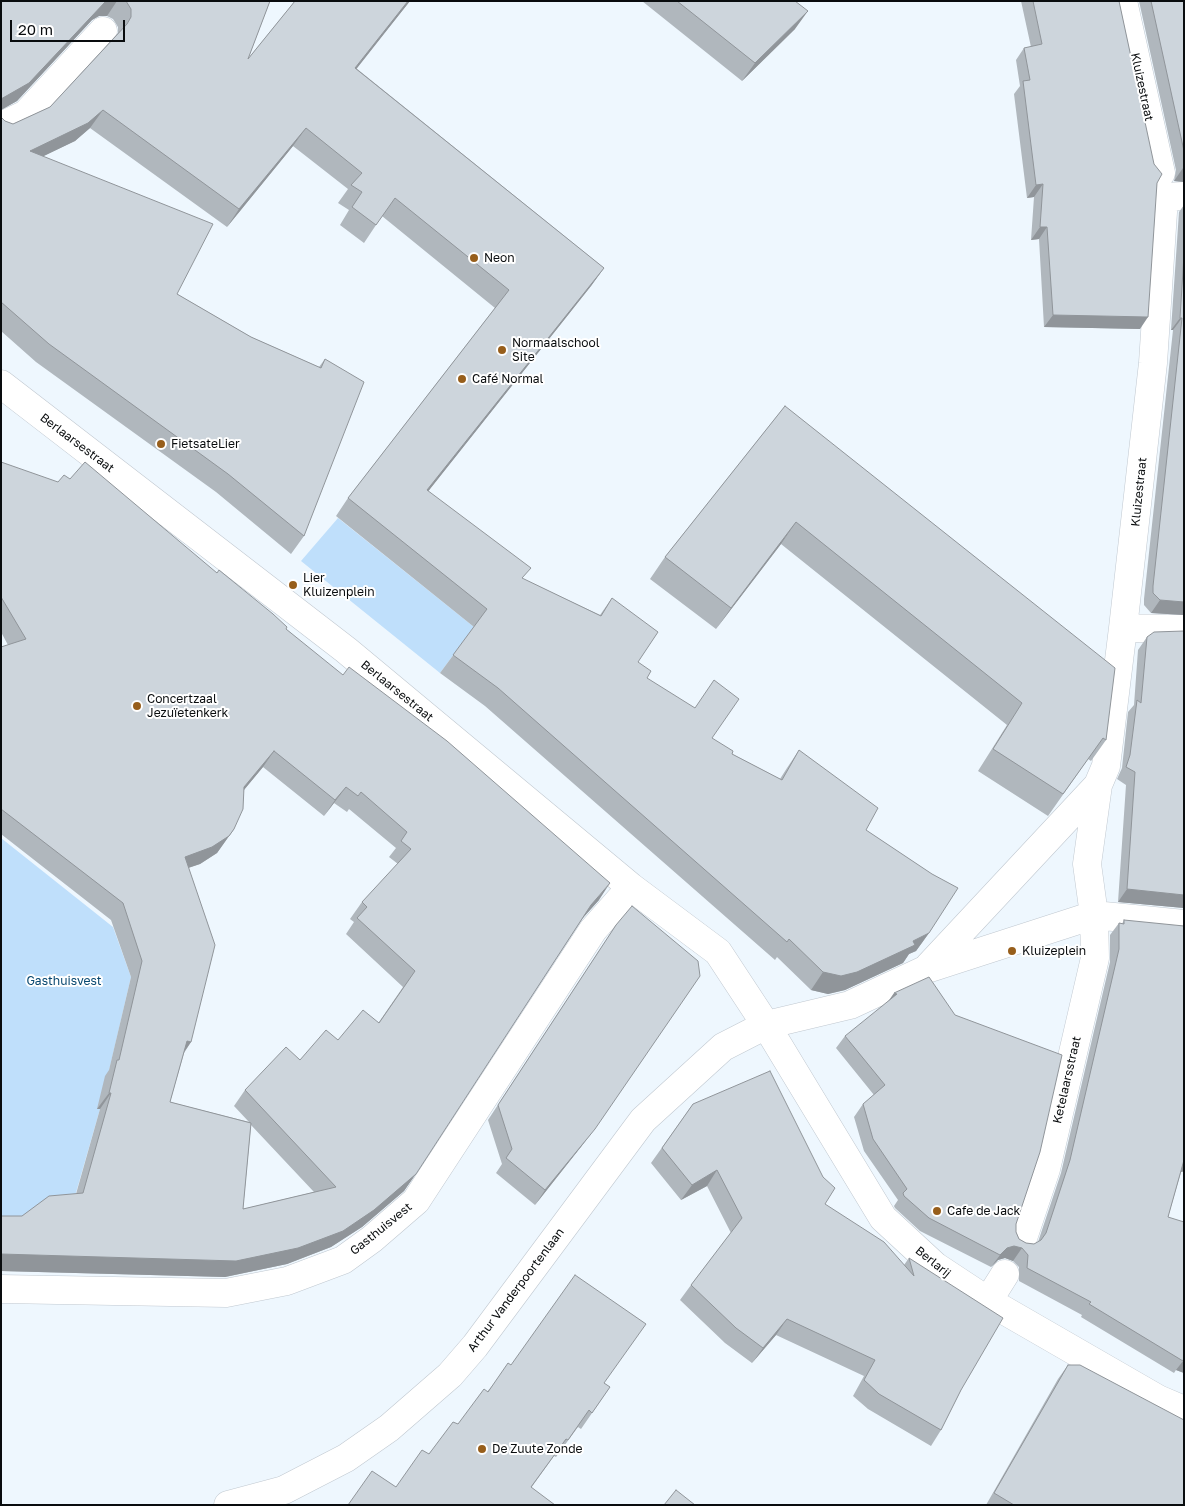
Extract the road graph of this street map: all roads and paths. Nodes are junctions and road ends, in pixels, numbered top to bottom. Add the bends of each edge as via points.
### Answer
1 (1123, 1) edge
2 (102, 31) edge
3 (1, 126) edge
4 (1170, 188) edge
5 (4, 390) edge
6 (1123, 628) junction
7 (1184, 629) edge
8 (1098, 785) junction
9 (631, 888) junction
10 (1094, 915) junction
11 (1184, 924) edge
12 (926, 969) junction
13 (766, 1026) junction
14 (1022, 1241) edge
15 (1006, 1274) dead end
16 (1, 1289) edge
17 (988, 1301) junction
18 (1184, 1410) edge
19 (228, 1505) edge

1 - 4 street, Kluizestraat
2 - 3 street via 26,114
4 - 6 street, Kluizestraat
5 - 9 street, Berlaarsestraat via 361,661
6 - 7 street
6 - 8 street, Kluizestraat via 1106,766
8 - 10 street via 1086,864
8 - 12 street
9 - 13 street, Berlaarsestraat via 718,952
9 - 16 street, Gasthuisvest via 593,930 416,1201 343,1260 287,1282 226,1293
10 - 11 street
10 - 12 street
10 - 14 street, Ketelaarsstraat via 1095,958 1046,1169
12 - 13 street via 850,1005
13 - 17 street, Berlarij via 883,1218 935,1266
13 - 19 street, Arthur Vanderpoortenlaan via 723,1047 643,1120 450,1375 389,1428 346,1458 284,1490
15 - 17 street
17 - 18 street, Berlarij via 1158,1399

